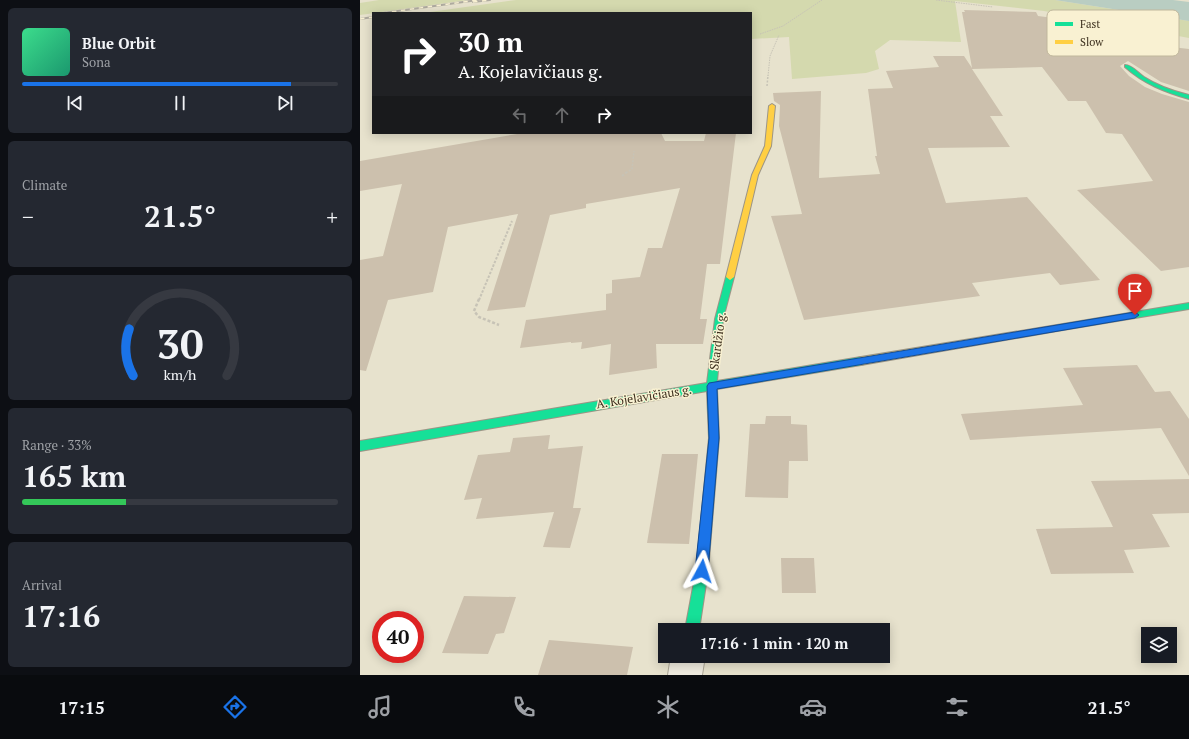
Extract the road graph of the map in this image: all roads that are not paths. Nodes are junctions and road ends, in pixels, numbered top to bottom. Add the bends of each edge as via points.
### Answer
1 (1127, 66) dead end
2 (1189, 97) edge
3 (772, 106) dead end
4 (1189, 306) edge
5 (712, 386) junction
6 (360, 446) edge
7 (693, 623) edge
8 (687, 663) edge
9 (685, 675) edge

1 - 2 street via 1136,76 1151,85
3 - 5 street, Skardžio g. via 768,146 755,175 719,319
4 - 5 street, A. Kojelavičiaus g.
5 - 6 street, A. Kojelavičiaus g.
5 - 7 street, Skardžio g. via 714,438 702,571
8 - 9 street

